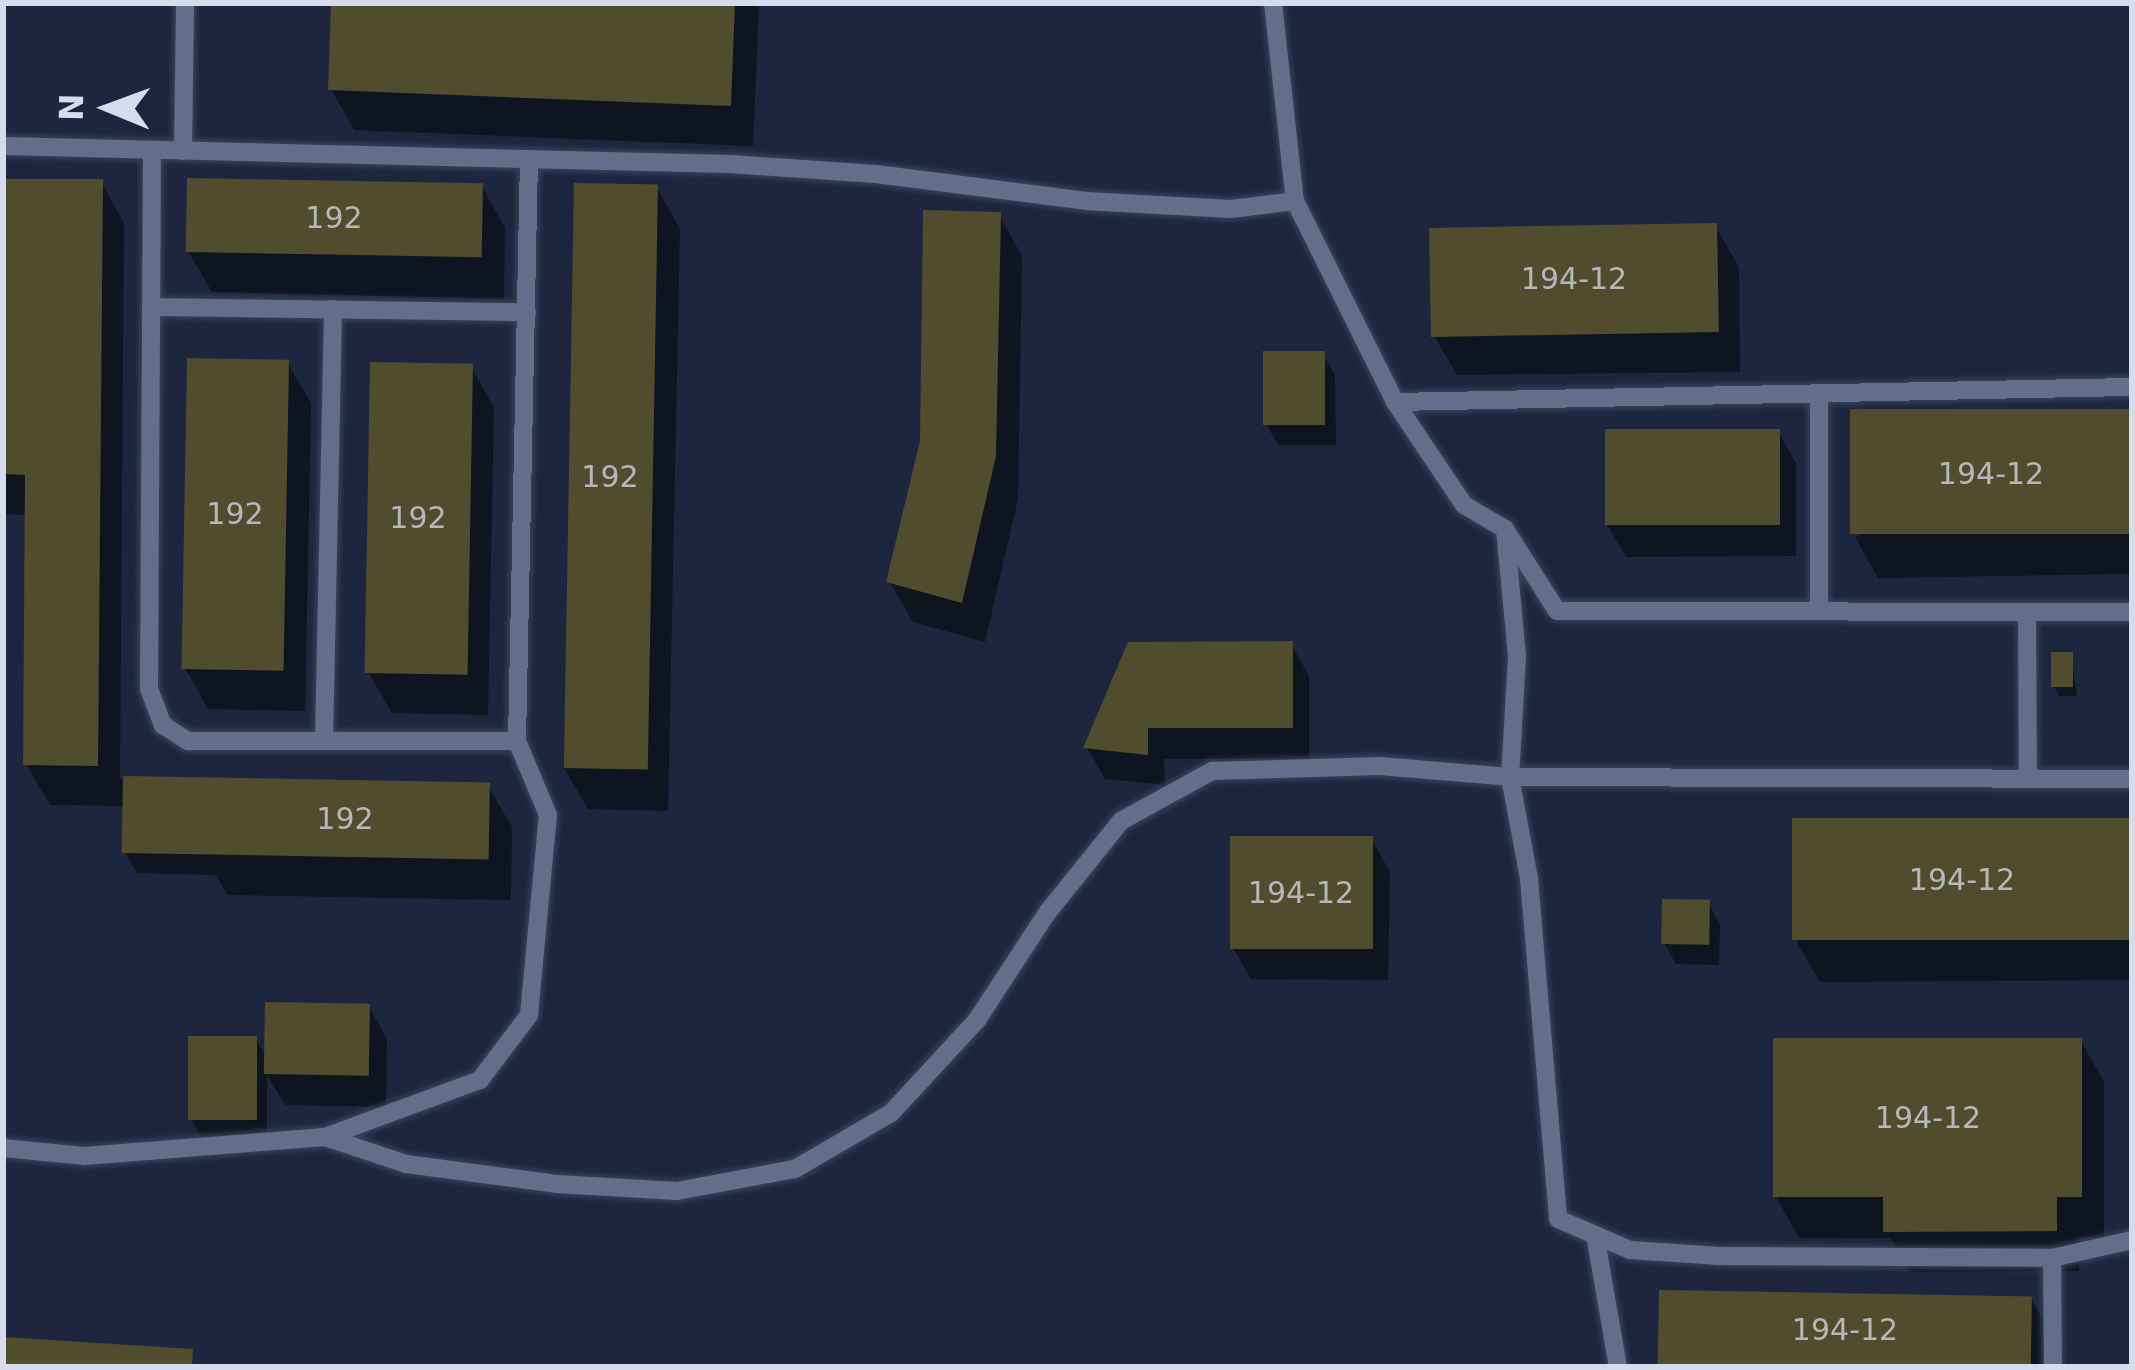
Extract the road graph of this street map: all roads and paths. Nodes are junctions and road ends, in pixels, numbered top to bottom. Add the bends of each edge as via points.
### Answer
1 (185, 3) edge
2 (1273, 3) edge
3 (3, 146) edge
4 (152, 150) junction
5 (183, 151) junction
6 (530, 159) junction
7 (1294, 201) junction
8 (151, 307) junction
9 (333, 309) junction
10 (527, 312) junction
11 (2132, 387) edge
12 (1819, 393) junction
13 (1395, 402) junction
14 (1505, 530) junction
15 (1819, 611) junction
16 (2027, 612) junction
17 (2132, 612) edge
18 (324, 741) junction
19 (517, 741) junction
20 (1510, 777) junction
21 (2028, 779) junction
22 (2132, 779) edge
23 (325, 1137) junction
24 (3, 1148) edge
25 (1595, 1235) junction
26 (2132, 1240) edge
27 (2052, 1258) junction
28 (1618, 1367) edge
29 (2053, 1367) edge

1 - 5 lane
2 - 7 lane
3 - 4 lane
4 - 5 lane
4 - 8 lane
5 - 6 lane
6 - 7 lane via 876,174 1232,209
6 - 10 lane
7 - 13 lane
8 - 9 lane
8 - 18 lane via 149,689 163,725 188,741
9 - 10 lane
9 - 18 lane
10 - 19 lane
11 - 12 lane
12 - 13 lane
12 - 15 lane
13 - 14 lane via 1464,505
14 - 15 lane via 1557,610
14 - 20 lane via 1517,657
15 - 16 lane
16 - 17 lane
16 - 21 lane
18 - 19 lane
19 - 23 lane via 548,815 529,1015 479,1080
20 - 21 lane
20 - 23 lane via 1380,766 1213,771 1121,821 977,1020 905,1098 795,1169 676,1191 557,1184 406,1164
20 - 25 lane via 1529,879 1558,1219
21 - 22 lane
23 - 24 lane via 83,1156
25 - 27 lane via 1630,1250 1720,1256
25 - 28 lane
26 - 27 lane
27 - 29 lane

